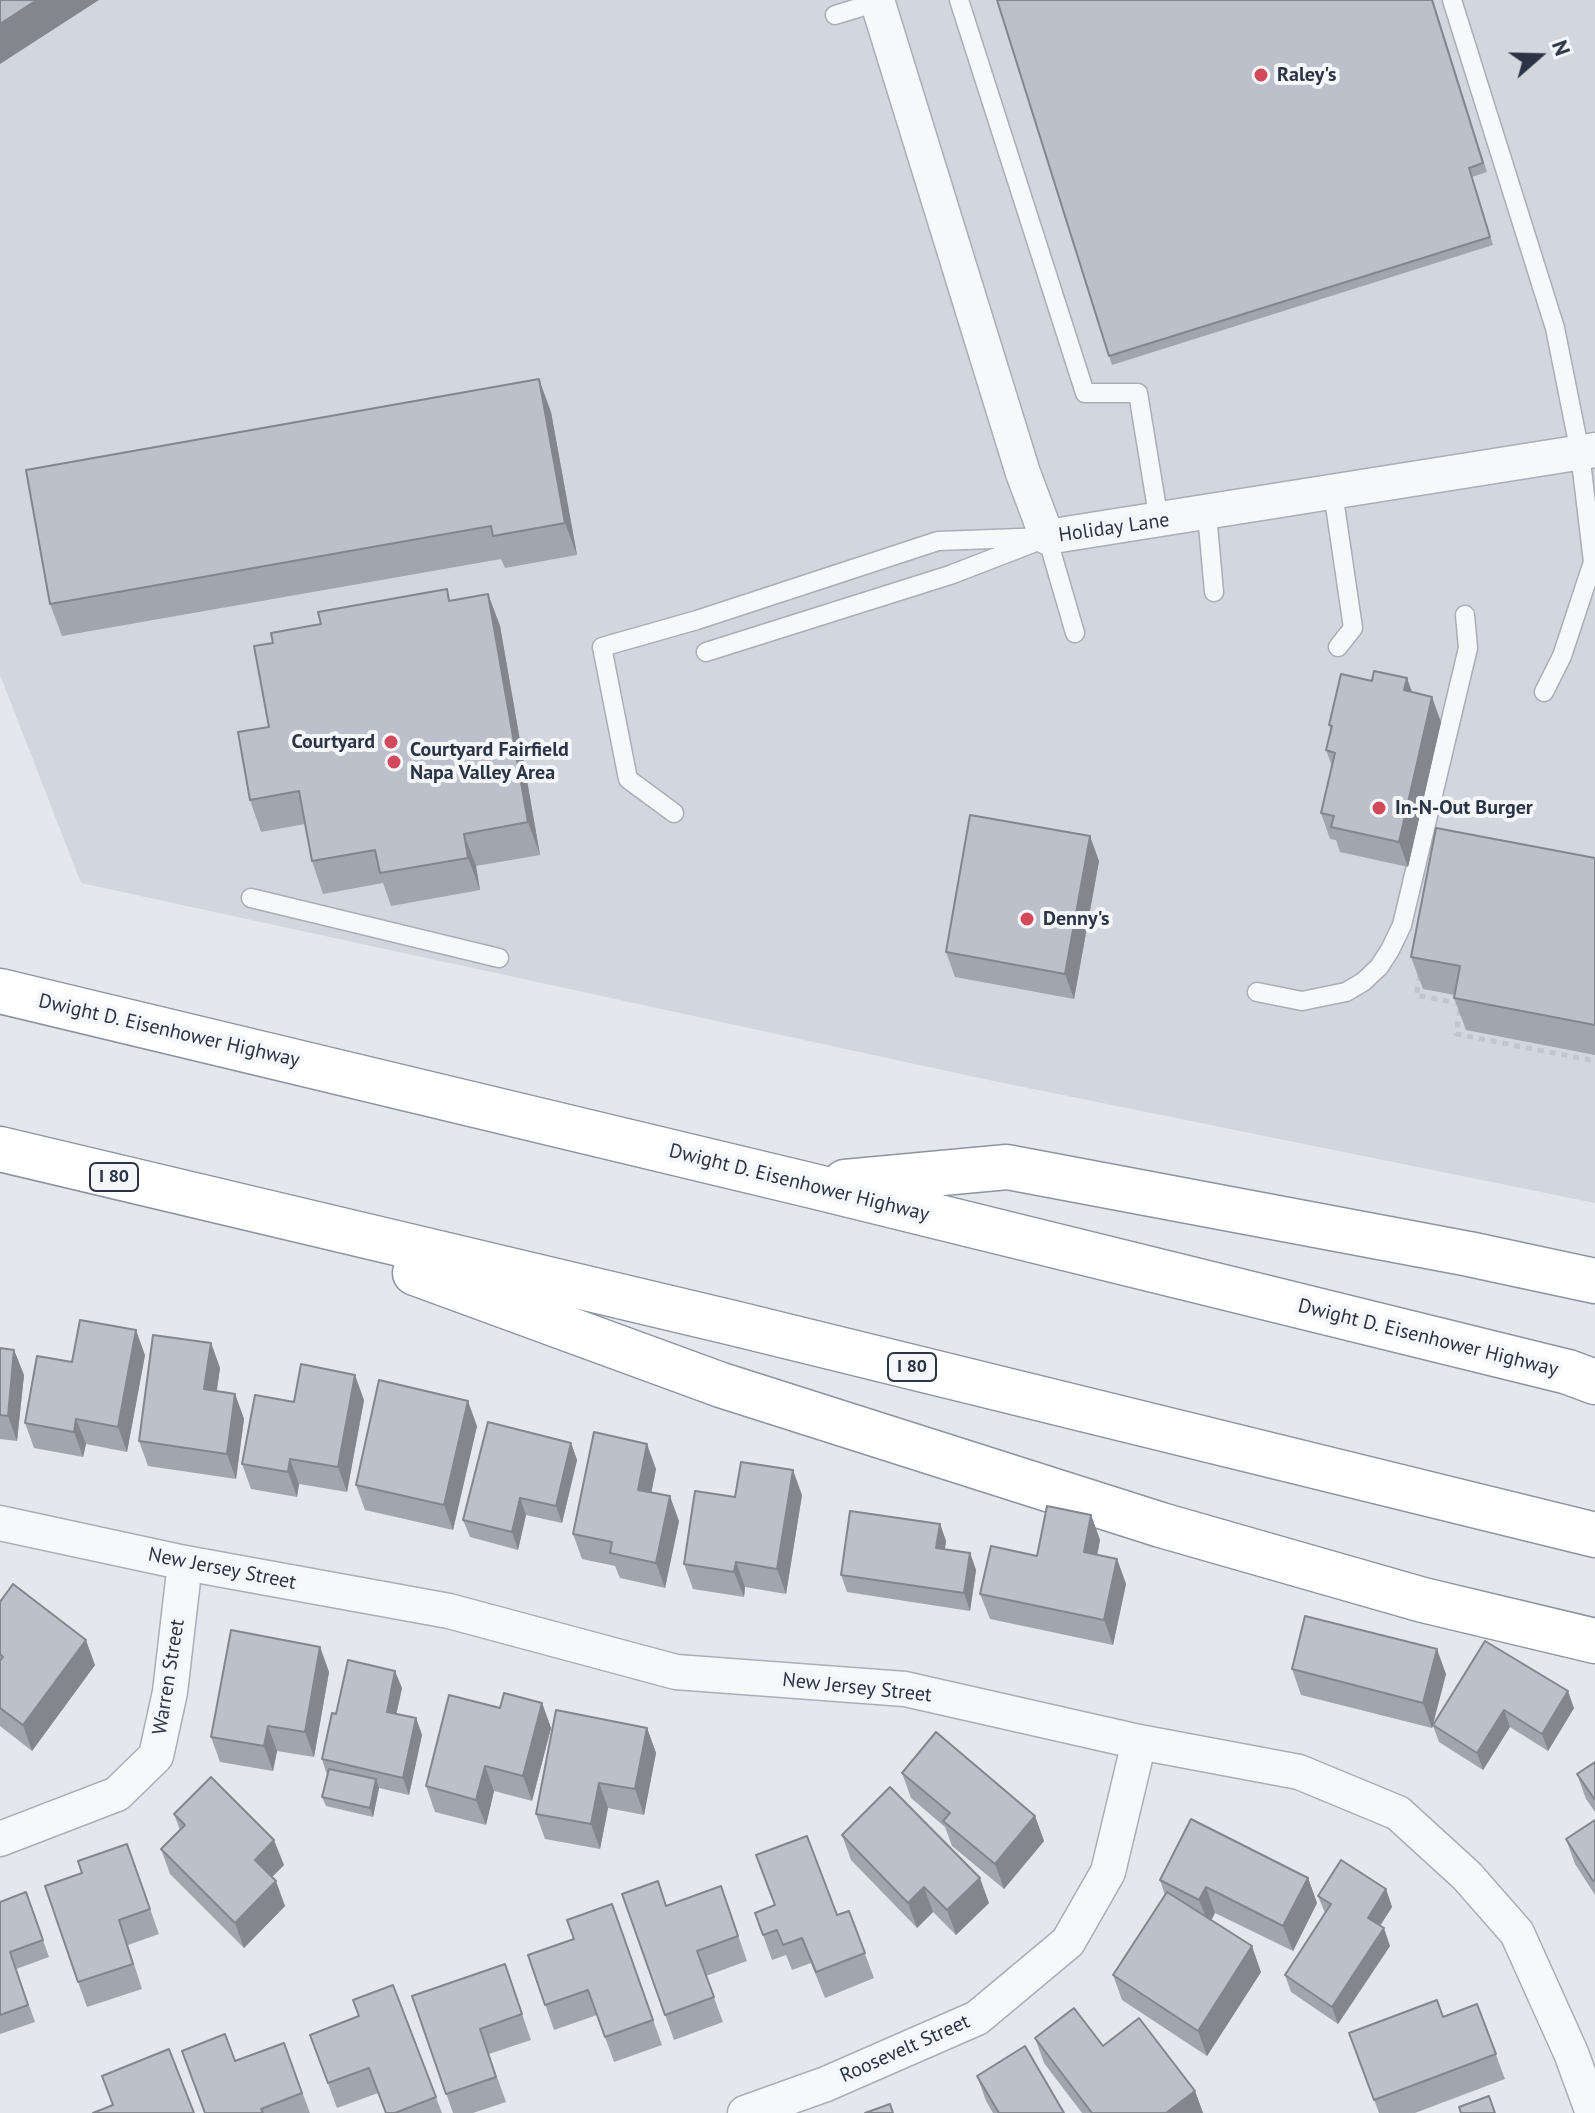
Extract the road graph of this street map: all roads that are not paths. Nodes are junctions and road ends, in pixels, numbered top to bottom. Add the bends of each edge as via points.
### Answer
1 (959, 0) edge
2 (1452, 0) edge
3 (877, 1) edge
4 (835, 15) dead end
5 (1587, 452) edge
6 (1333, 492) junction
7 (1207, 514) junction
8 (1159, 521) junction
9 (1047, 537) junction
10 (1214, 592) dead end
11 (1465, 615) dead end
12 (1075, 633) dead end
13 (1338, 647) dead end
14 (706, 652) dead end
15 (1544, 692) dead end
16 (674, 813) dead end
17 (251, 898) dead end
18 (499, 958) dead end
19 (0, 974) edge
20 (0, 991) edge
21 (1257, 992) dead end
22 (115, 1017) junction
23 (0, 1149) edge
24 (813, 1186) junction
25 (228, 1205) junction
26 (1595, 1281) edge
27 (1586, 1373) edge
28 (0, 1523) edge
29 (1595, 1535) edge
30 (185, 1563) junction
31 (1595, 1641) edge
32 (1139, 1742) junction
33 (0, 1839) edge
34 (745, 2113) edge
35 (1593, 2113) edge

1 - 8 lane via 1085,393 1138,393
2 - 5 lane via 1555,328
3 - 4 lane
3 - 9 street, Holiday Lane
5 - 6 street, Holiday Lane
5 - 15 lane via 1593,562 1562,656
6 - 7 street, Holiday Lane
6 - 13 lane via 1353,628
7 - 8 street, Holiday Lane
7 - 10 lane
8 - 9 street, Holiday Lane
9 - 12 lane
9 - 14 lane via 950,575
9 - 16 lane via 938,541 602,647 628,779
11 - 21 lane via 1468,648 1402,925 1390,950 1379,967 1346,992 1302,1001
17 - 18 lane
19 - 22 highway
20 - 22 highway, Dwight D. Eisenhower Highway
22 - 24 highway, Dwight D. Eisenhower Highway
23 - 25 highway, I 80
24 - 26 highway via 1007,1167
24 - 27 highway, Dwight D. Eisenhower Highway
25 - 29 highway, I 80
25 - 31 highway via 721,1385 1161,1525 1423,1600
28 - 30 street, New Jersey Street
30 - 32 street, New Jersey Street via 449,1611 676,1672 905,1689
30 - 33 street, Warren Street via 170,1692 156,1756 117,1794
32 - 34 street, Roosevelt Street via 1108,1872 1068,1942 977,2018
32 - 35 street, New Jersey Street via 1299,1772 1398,1813 1467,1876 1517,1933

